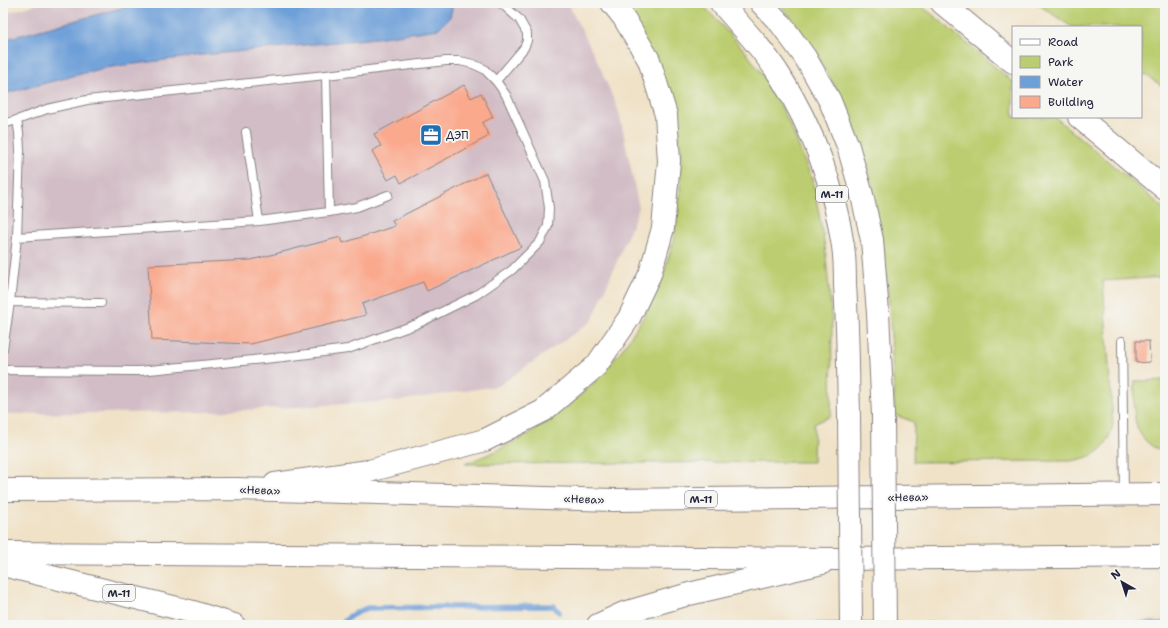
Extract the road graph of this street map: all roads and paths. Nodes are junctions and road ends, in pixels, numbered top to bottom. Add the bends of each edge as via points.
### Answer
1 (501, 3) edge
2 (612, 3) edge
3 (720, 3) edge
4 (762, 3) edge
5 (942, 3) edge
6 (1012, 61) edge
7 (326, 75) junction
8 (496, 81) junction
9 (1080, 118) edge
10 (17, 120) junction
11 (3, 124) edge
12 (246, 132) dead end
13 (1165, 189) edge
14 (388, 195) dead end
15 (329, 212) junction
16 (259, 222) junction
17 (17, 237) junction
18 (6, 302) edge
19 (101, 303) dead end
20 (1122, 341) dead end
21 (3, 349) edge
22 (3, 370) edge
23 (237, 489) junction
24 (3, 490) edge
25 (1165, 494) edge
26 (1124, 495) junction
27 (3, 553) edge
28 (1165, 556) edge
29 (839, 559) junction
30 (3, 565) edge
31 (234, 625) edge
32 (598, 625) edge
33 (851, 625) edge
34 (885, 625) edge

1 - 8 lane via 519,18 527,33 527,41
2 - 23 main road, М-11 via 624,18 648,60 666,115 669,161 663,228 650,274 629,318 596,366 543,411 485,440 369,471
3 - 33 main road, М-11, bridge via 757,44 780,76 802,114 819,153 834,200 843,247 847,315
4 - 34 main road, М-11, bridge via 805,57 830,101 850,153 872,240 883,415
5 - 6 main road
7 - 8 lane via 460,61 484,69
7 - 10 lane via 86,100 47,109
7 - 15 lane
8 - 22 lane via 506,95 545,180 549,208 548,226 540,242 512,270 476,295 418,324 348,348 138,371
9 - 13 main road
10 - 11 lane
10 - 17 lane via 20,150
12 - 16 lane
14 - 15 lane via 357,207
15 - 16 lane
16 - 17 lane
17 - 18 lane
18 - 19 lane
18 - 21 lane
20 - 26 lane
23 - 24 main road, «Нева» / М-11
23 - 26 main road, «Нева» / М-11 via 614,500
25 - 26 main road, «Нева» / М-11
27 - 29 main road
28 - 29 main road
29 - 32 main road via 689,594 624,613
30 - 31 main road, М-11 via 193,612

